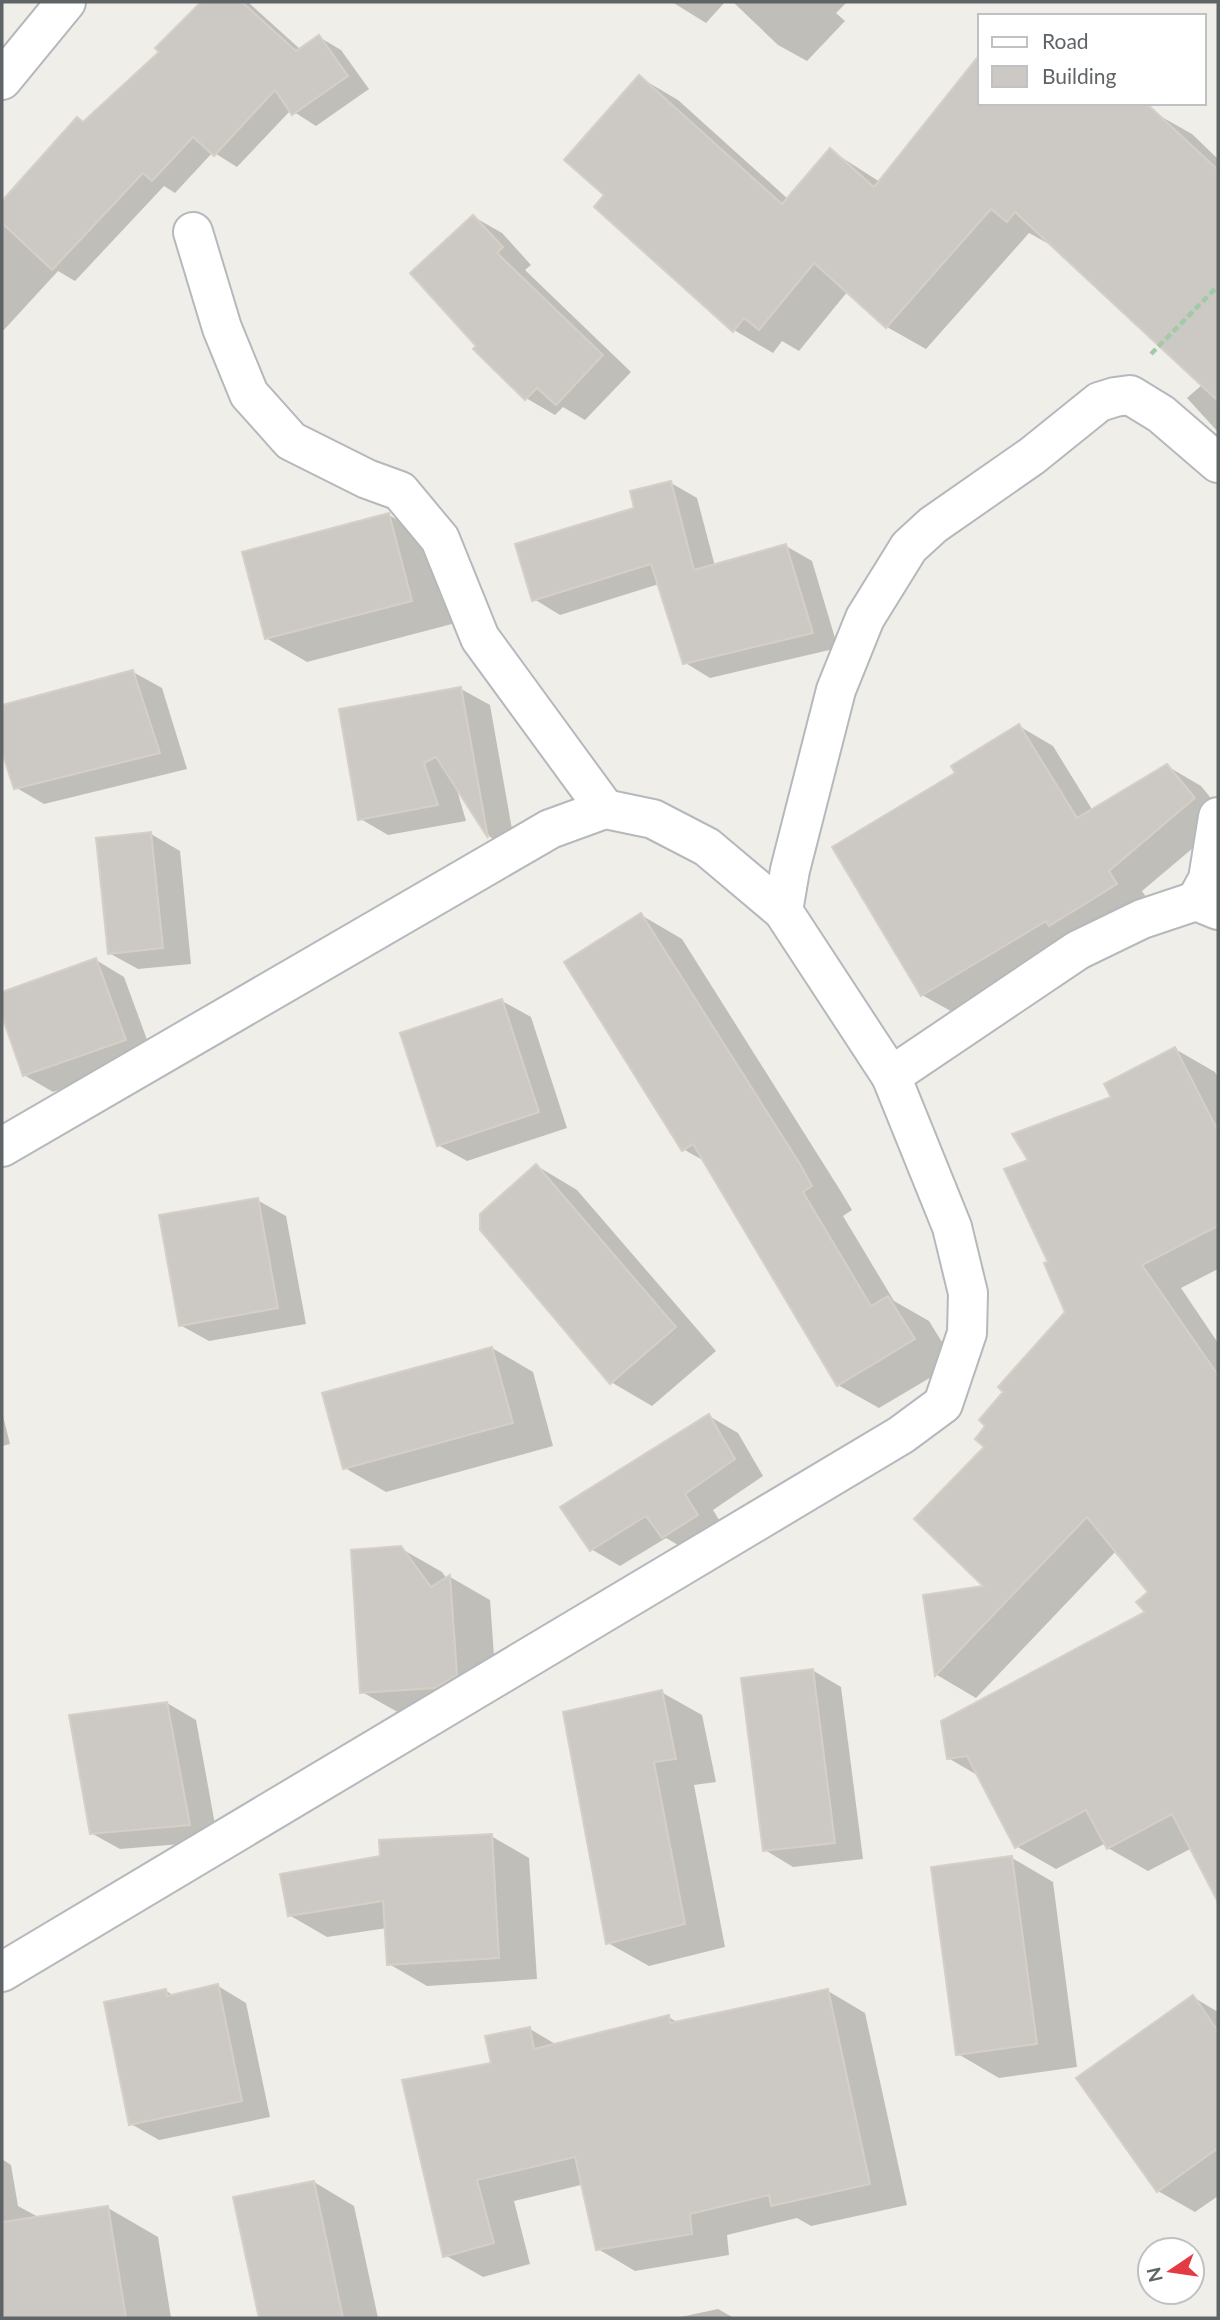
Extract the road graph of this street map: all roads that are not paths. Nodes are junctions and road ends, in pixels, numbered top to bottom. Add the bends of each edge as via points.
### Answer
1 (66, 2) edge
2 (2, 80) edge
3 (193, 232) dead end
4 (1218, 463) edge
5 (605, 808) junction
6 (1218, 817) edge
7 (1207, 906) edge
8 (783, 911) junction
9 (891, 1076) junction
10 (2, 1147) edge
11 (2, 1972) edge

1 - 2 street
3 - 5 street via 222,328 250,394 291,441 400,491 440,539 480,638
4 - 8 street via 1179,427 1130,395 1099,402 909,547 865,618 836,690
5 - 8 street via 653,819 708,847
5 - 10 street via 550,830
6 - 7 street
7 - 9 street via 1142,919 1079,950
8 - 9 street
9 - 11 street via 952,1227 968,1293 967,1333 943,1404 901,1435

